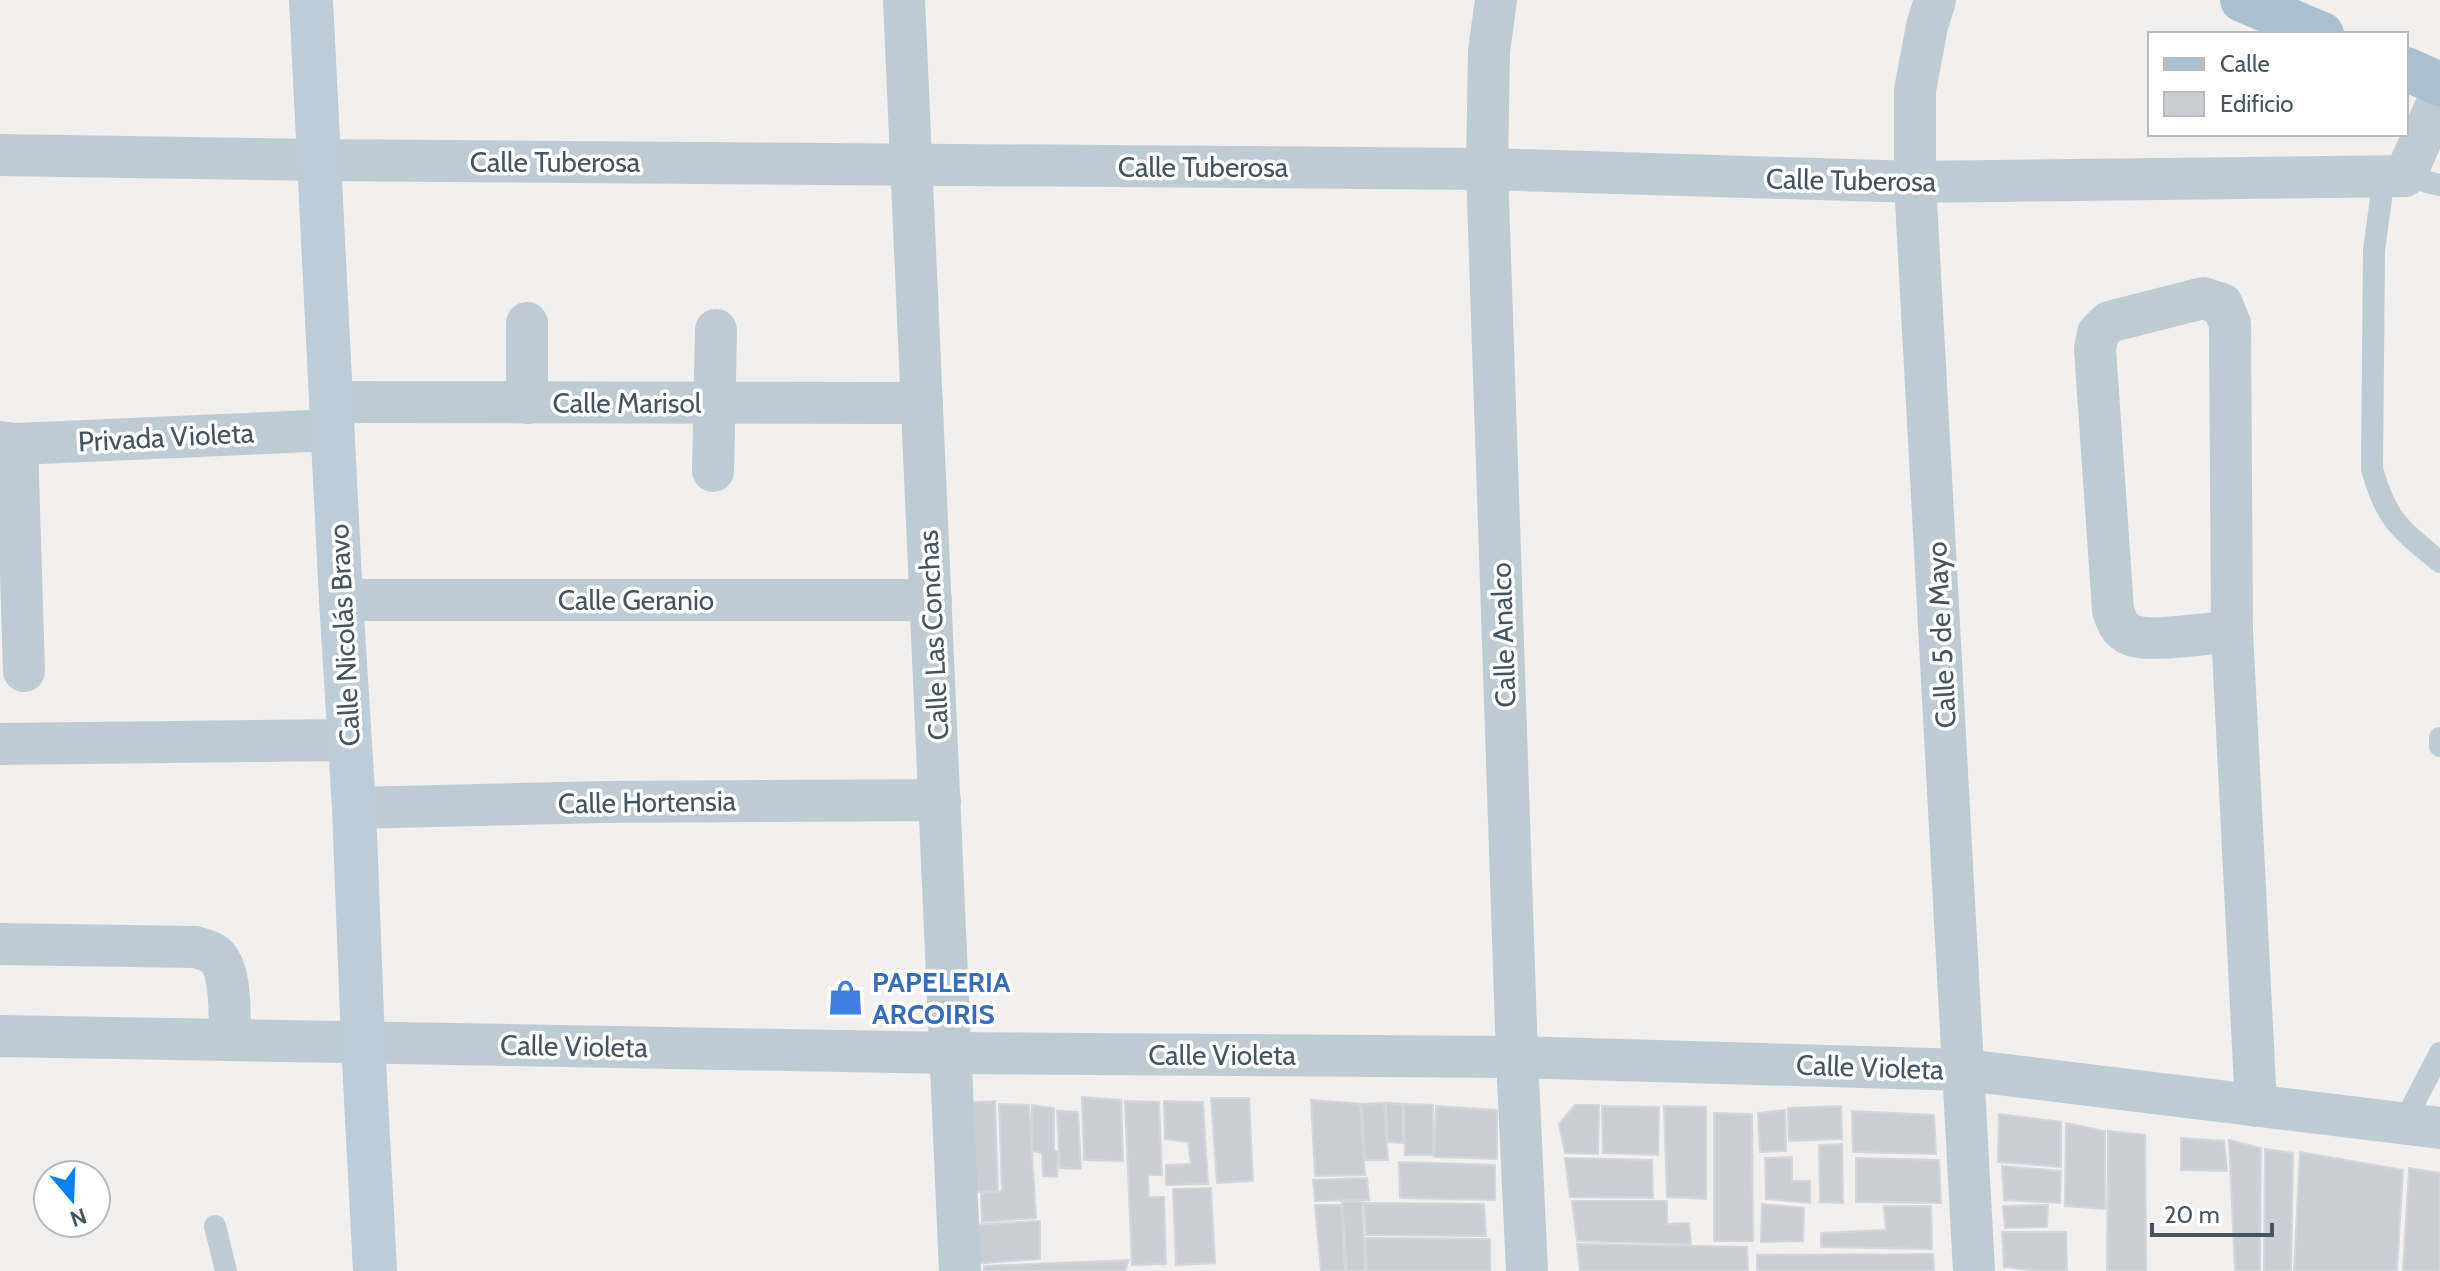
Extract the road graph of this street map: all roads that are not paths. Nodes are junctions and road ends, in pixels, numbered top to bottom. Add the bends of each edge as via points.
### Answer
1 (311, 0) edge
2 (904, 0) edge
3 (1496, 0) edge
4 (1935, 0) edge
5 (2242, 0) edge
6 (2317, 32) edge
7 (2408, 70) edge
8 (2440, 84) edge
9 (2440, 97) edge
10 (0, 155) edge
11 (320, 160) junction
12 (911, 165) junction
13 (1487, 169) junction
14 (2410, 180) edge
15 (1915, 182) junction
16 (527, 323) dead end
17 (716, 330) dead end
18 (527, 403) junction
19 (714, 403) junction
20 (922, 403) junction
21 (332, 416) junction
22 (8, 443) edge
23 (713, 471) dead end
24 (2440, 562) edge
25 (341, 600) junction
26 (931, 600) junction
27 (2232, 631) junction
28 (24, 671) dead end
29 (2440, 738) edge
30 (350, 740) junction
31 (0, 744) edge
32 (2440, 746) edge
33 (940, 800) junction
34 (354, 808) junction
35 (0, 944) edge
36 (0, 1036) edge
37 (230, 1040) junction
38 (363, 1042) junction
39 (951, 1053) junction
40 (2440, 1053) edge
41 (1517, 1057) junction
42 (1965, 1070) junction
43 (2256, 1106) junction
44 (2422, 1126) edge
45 (215, 1226) dead end
46 (226, 1271) edge
47 (375, 1271) edge
48 (960, 1271) edge
49 (1527, 1271) edge
50 (1974, 1271) edge

1 - 11 street, Calle Nicolás Bravo
2 - 12 street, Calle Las Conchas
3 - 13 street, Calle Analco via 1489,51
4 - 15 street, Calle 5 de Mayo via 1915,90
5 - 6 main road
7 - 8 main road
9 - 14 street
10 - 11 street, Calle Tuberosa
11 - 12 street, Calle Tuberosa
11 - 21 street, Calle Nicolás Bravo
12 - 13 street, Calle Tuberosa
12 - 20 street, Calle Las Conchas
13 - 15 street, Calle Tuberosa
13 - 41 street, Calle Analco
14 - 15 street, Calle Tuberosa
14 - 24 lane via 2374,250 2372,469 2381,499 2401,530
15 - 42 street, Calle 5 de Mayo
16 - 18 street
17 - 19 street
18 - 19 street, Calle Marisol
18 - 21 street, Calle Marisol
19 - 20 street, Calle Marisol
19 - 23 street
20 - 26 street, Calle Las Conchas
21 - 22 street, Privada Violeta
21 - 25 street, Calle Nicolás Bravo
22 - 28 street
25 - 26 street, Calle Geranio
25 - 30 street, Calle Nicolás Bravo
26 - 33 street, Calle Las Conchas
27 - 27 street via 2230,324 2222,304 2203,298 2123,317 2098,333 2113,610 2117,624 2145,638
27 - 43 street
29 - 32 lane
30 - 31 street
30 - 34 street, Calle Nicolás Bravo
33 - 34 street, Calle Hortensia
33 - 39 street, Calle Las Conchas
34 - 38 street, Calle Nicolás Bravo
35 - 37 street via 196,947 214,954 228,991
36 - 37 street, Calle Violeta
37 - 38 street, Calle Violeta
38 - 39 street, Calle Violeta
38 - 47 street, Calle Nicolás Bravo
39 - 41 street, Calle Violeta
39 - 48 street, Calle Las Conchas
40 - 44 lane
41 - 42 street, Calle Violeta
41 - 49 street, Calle Analco
42 - 43 street, Calle Violeta
42 - 50 street, Calle 5 de Mayo
43 - 44 street, Calle Violeta
45 - 46 lane

